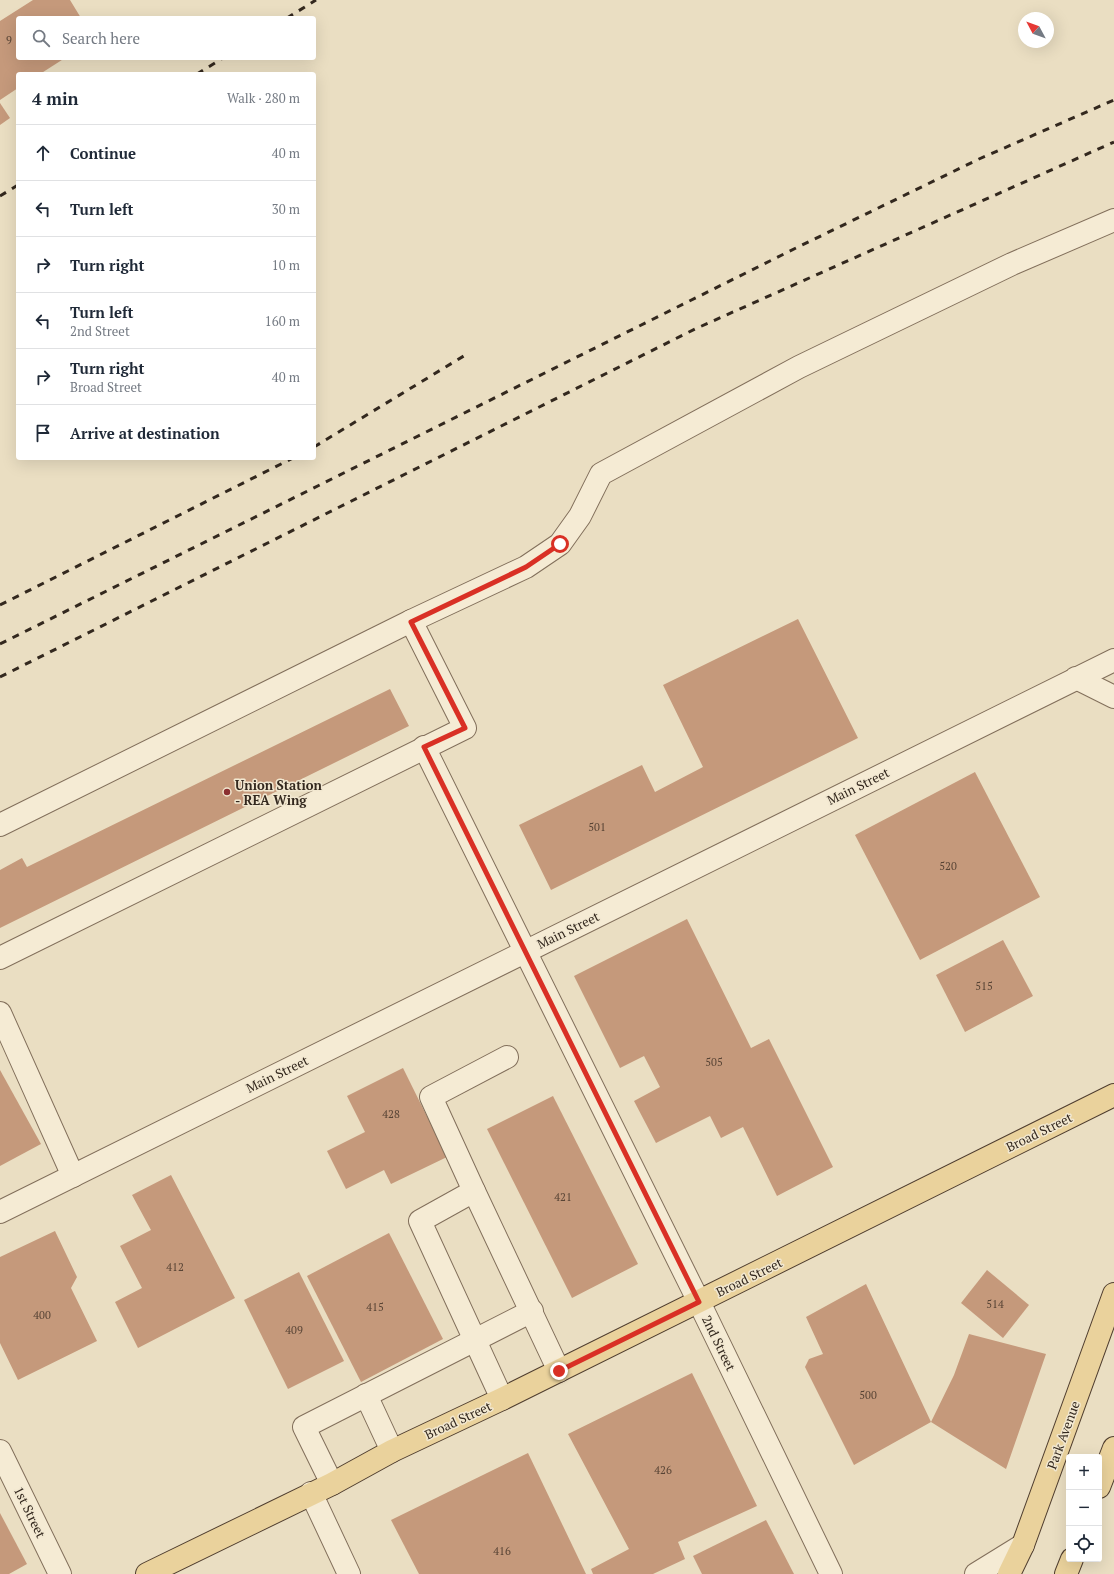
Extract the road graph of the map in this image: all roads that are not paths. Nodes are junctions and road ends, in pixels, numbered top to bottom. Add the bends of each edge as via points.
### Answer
1 (1114, 220) edge
2 (411, 622) junction
3 (1114, 660) edge
4 (1076, 678) junction
5 (1114, 697) edge
6 (424, 747) junction
7 (0, 825) edge
8 (525, 951) junction
9 (0, 958) edge
10 (0, 1013) edge
11 (507, 1057) dead end
12 (1114, 1095) edge
13 (72, 1176) junction
14 (474, 1192) junction
15 (0, 1212) edge
16 (1114, 1294) edge
17 (699, 1302) junction
18 (532, 1311) junction
19 (474, 1339) junction
20 (559, 1371) junction
21 (366, 1395) junction
22 (502, 1399) junction
23 (1114, 1448) edge
24 (0, 1451) edge
25 (392, 1451) junction
26 (1102, 1480) edge
27 (332, 1484) junction
28 (311, 1493) junction
29 (1023, 1545) junction
30 (1071, 1562) edge
31 (60, 1574) edge
32 (147, 1574) edge
33 (350, 1574) edge
34 (831, 1574) edge
35 (976, 1574) edge
36 (1009, 1574) edge
37 (1066, 1574) edge

1 - 2 street via 1012,264 799,367 600,474 580,516 560,544 526,567
2 - 6 street via 465,728
2 - 7 street
3 - 4 street, Main Street
4 - 5 street
4 - 8 street, Main Street
6 - 8 street, 2nd Street
6 - 9 street
8 - 13 street, Main Street
8 - 17 street, 2nd Street
10 - 13 street
11 - 14 street via 431,1097
12 - 17 main road, Broad Street
13 - 15 street, Main Street
14 - 18 street
14 - 19 street via 420,1221
16 - 29 main road, Park Avenue
17 - 20 main road, Broad Street
17 - 34 street, 2nd Street
18 - 19 street
18 - 20 street
19 - 21 street
19 - 22 street
20 - 22 main road, Broad Street
21 - 25 street
21 - 27 street via 304,1427
22 - 25 main road, Broad Street
23 - 26 main road
24 - 31 street, 1st Street
25 - 27 main road, Broad Street
27 - 28 main road, Broad Street
28 - 32 main road, Broad Street
28 - 33 street
29 - 35 street
29 - 36 main road, Park Avenue
30 - 37 main road

